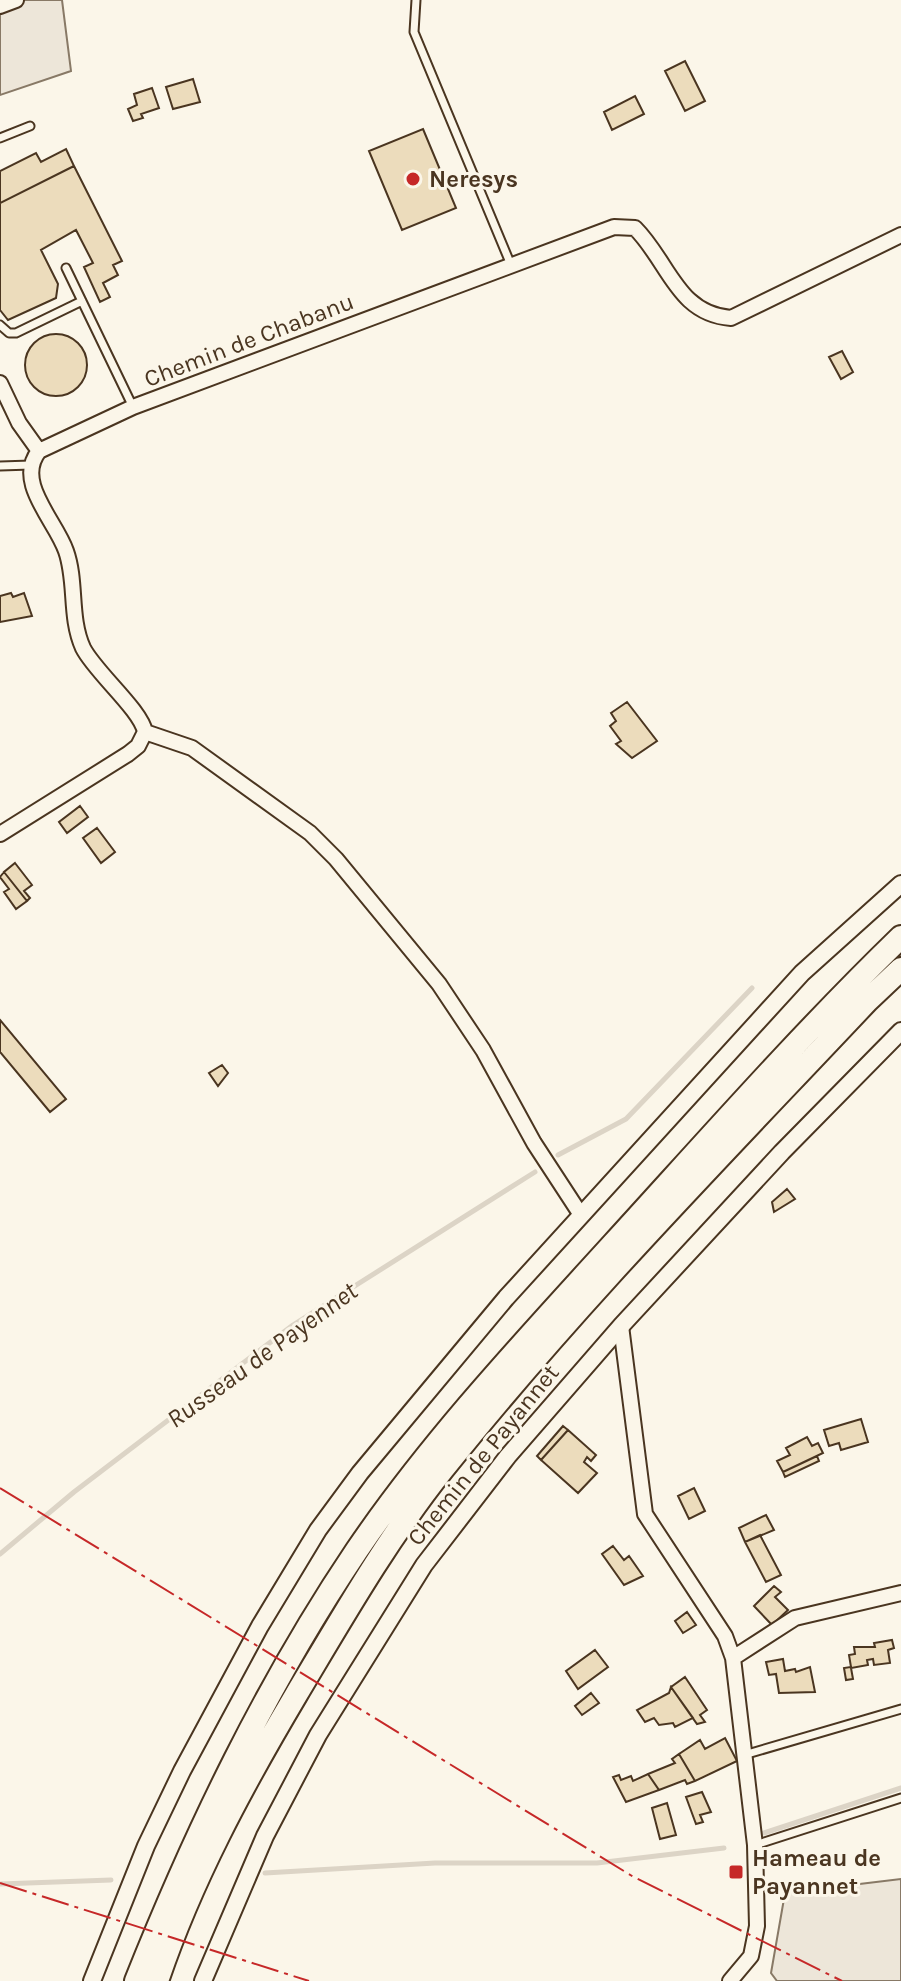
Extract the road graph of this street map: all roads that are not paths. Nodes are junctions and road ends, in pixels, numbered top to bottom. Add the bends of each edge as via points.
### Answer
1 (16, 0) edge
2 (416, 0) edge
3 (0, 6) edge
4 (30, 126) dead end
5 (0, 138) edge
6 (901, 235) edge
7 (511, 265) junction
8 (66, 268) dead end
9 (82, 301) junction
10 (0, 325) edge
11 (0, 383) edge
12 (133, 407) junction
13 (39, 451) junction
14 (31, 465) junction
15 (0, 466) edge
16 (145, 732) junction
17 (0, 834) edge
18 (901, 884) edge
19 (901, 937) edge
20 (901, 969) edge
21 (901, 1031) edge
22 (581, 1215) junction
23 (621, 1326) junction
24 (901, 1593) edge
25 (733, 1658) junction
26 (901, 1709) edge
27 (744, 1755) junction
28 (901, 1798) edge
29 (755, 1845) junction
30 (92, 1981) edge
31 (136, 1981) edge
32 (157, 1981) edge
33 (203, 1981) edge
34 (730, 1981) edge

1 - 3 street
2 - 7 lane via 414,32
4 - 5 lane
6 - 7 street, Chemin de Chabanu via 731,318 709,316 687,301 635,228 614,227
7 - 12 street, Chemin de Chabanu
8 - 9 lane
9 - 10 lane via 16,333
9 - 12 lane
11 - 13 street
12 - 13 street, Chemin de Chabanu
13 - 14 street
14 - 15 lane
14 - 16 street via 30,480 67,554 83,647
16 - 17 street via 128,754
16 - 22 street via 192,748 310,833 336,859 439,984
18 - 22 street via 802,973
19 - 31 highway via 821,1015 505,1363 357,1550 250,1730 185,1858
20 - 32 highway via 661,1221 442,1470 373,1568 270,1738 222,1827
21 - 23 street, Chemin de Payannet
22 - 30 street via 424,1394 318,1530 182,1771
23 - 25 street via 645,1514 725,1636
23 - 33 street, Chemin de Payannet via 488,1481 417,1574 359,1666 265,1836
24 - 25 street via 795,1618
25 - 27 street
26 - 27 lane
27 - 29 street
28 - 29 lane
29 - 34 street via 755,1943

